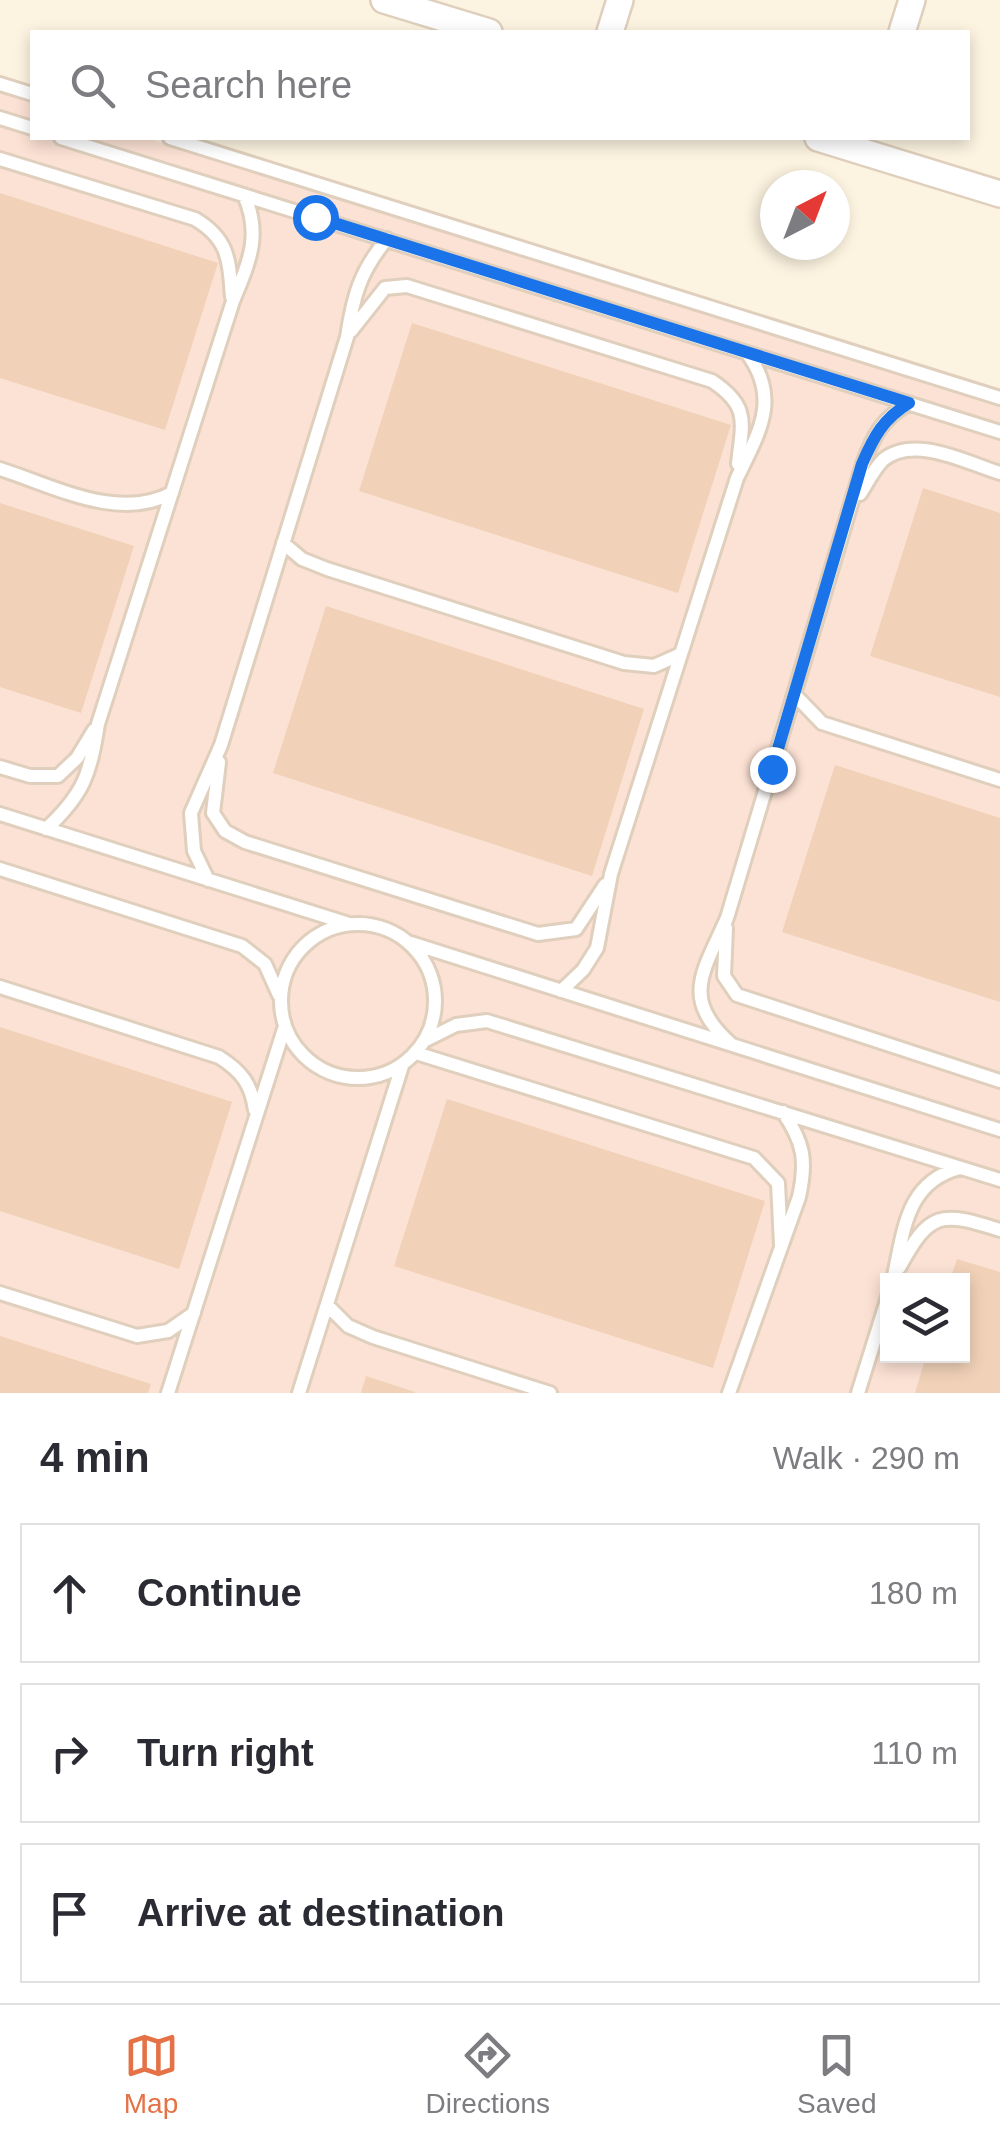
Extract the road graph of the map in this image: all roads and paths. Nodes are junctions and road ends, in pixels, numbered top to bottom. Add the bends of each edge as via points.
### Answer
1 (384, 0) edge
2 (620, 0) edge
3 (912, 0) edge
4 (482, 30) edge
5 (611, 30) edge
6 (903, 30) edge
7 (0, 84) edge
8 (30, 93) edge
9 (0, 118) edge
10 (30, 127) edge
11 (68, 140) edge
12 (176, 140) edge
13 (838, 140) edge
14 (889, 149) edge
15 (0, 159) edge
16 (1000, 194) edge
17 (244, 195) junction
18 (387, 240) junction
19 (232, 300) junction
20 (346, 337) junction
21 (747, 353) junction
22 (1000, 398) edge
23 (909, 403) junction
24 (1000, 432) edge
25 (0, 469) edge
26 (1000, 473) edge
27 (736, 478) junction
28 (172, 493) junction
29 (856, 500) junction
30 (283, 543) junction
31 (681, 654) junction
32 (796, 695) junction
33 (98, 724) junction
34 (221, 745) junction
35 (0, 767) edge
36 (1000, 780) edge
37 (0, 814) edge
38 (46, 829) junction
39 (0, 868) edge
40 (611, 874) junction
41 (208, 880) junction
42 (727, 918) junction
43 (346, 923) junction
44 (411, 943) junction
45 (0, 987) edge
46 (561, 990) junction
47 (279, 994) junction
48 (284, 1029) junction
49 (426, 1040) junction
50 (731, 1044) junction
51 (416, 1053) junction
52 (402, 1066) junction
53 (1000, 1081) edge
54 (783, 1112) junction
55 (256, 1116) junction
56 (1000, 1130) edge
57 (961, 1168) junction
58 (1000, 1180) edge
59 (1000, 1230) edge
60 (781, 1245) junction
61 (895, 1273) edge
62 (897, 1273) edge
63 (0, 1293) edge
64 (326, 1305) junction
65 (194, 1313) junction
66 (880, 1323) edge
67 (168, 1393) edge
68 (299, 1393) edge
69 (550, 1393) edge
70 (729, 1393) edge
71 (858, 1393) edge

1 - 4 street
2 - 5 street
3 - 6 street
7 - 8 lane
9 - 10 lane
11 - 17 lane
12 - 22 lane
13 - 14 street
14 - 16 street
15 - 19 lane via 214,230 228,250
17 - 18 lane
17 - 19 lane via 256,237
18 - 20 lane via 364,266
18 - 21 lane
19 - 28 lane
20 - 27 lane via 385,288 406,286 712,381 733,394 743,414
20 - 30 lane
21 - 23 lane
21 - 27 lane via 763,375 766,398
23 - 24 lane
23 - 29 lane via 874,434
25 - 28 lane via 120,507 150,505
26 - 29 lane via 922,449 900,450 882,461
27 - 31 lane
28 - 33 lane
29 - 32 lane
30 - 31 lane via 327,569 624,663 654,666
30 - 34 lane
31 - 40 lane
32 - 36 lane via 822,722
32 - 42 lane
33 - 35 lane via 58,776
33 - 38 lane via 86,782
34 - 40 lane via 213,813 244,842 538,934 576,929
34 - 41 lane via 191,814 194,852
37 - 38 lane
38 - 41 lane
39 - 47 lane via 242,946 266,964
40 - 46 lane via 597,948
41 - 43 lane
42 - 50 lane via 701,977 699,1005 708,1024
42 - 53 lane via 724,976 738,995
43 - 44 lane via 381,926
43 - 47 lane via 314,935 290,961
44 - 46 lane
44 - 49 lane via 431,972 434,990
45 - 55 lane via 219,1057 240,1070
46 - 50 lane
47 - 48 lane
48 - 52 lane via 304,1058 334,1076 370,1078
48 - 55 lane
49 - 51 lane
49 - 54 lane via 456,1025 487,1021
50 - 56 lane
51 - 52 lane
51 - 60 lane via 754,1158 778,1183
52 - 64 lane
54 - 57 lane
54 - 60 lane via 800,1138 806,1164
55 - 65 lane
57 - 58 lane
57 - 61 lane via 940,1173 913,1199
59 - 62 lane via 950,1216 933,1220
60 - 70 lane
63 - 65 lane via 137,1336 168,1331
64 - 68 lane
64 - 69 lane via 373,1337
65 - 67 lane
66 - 71 lane

